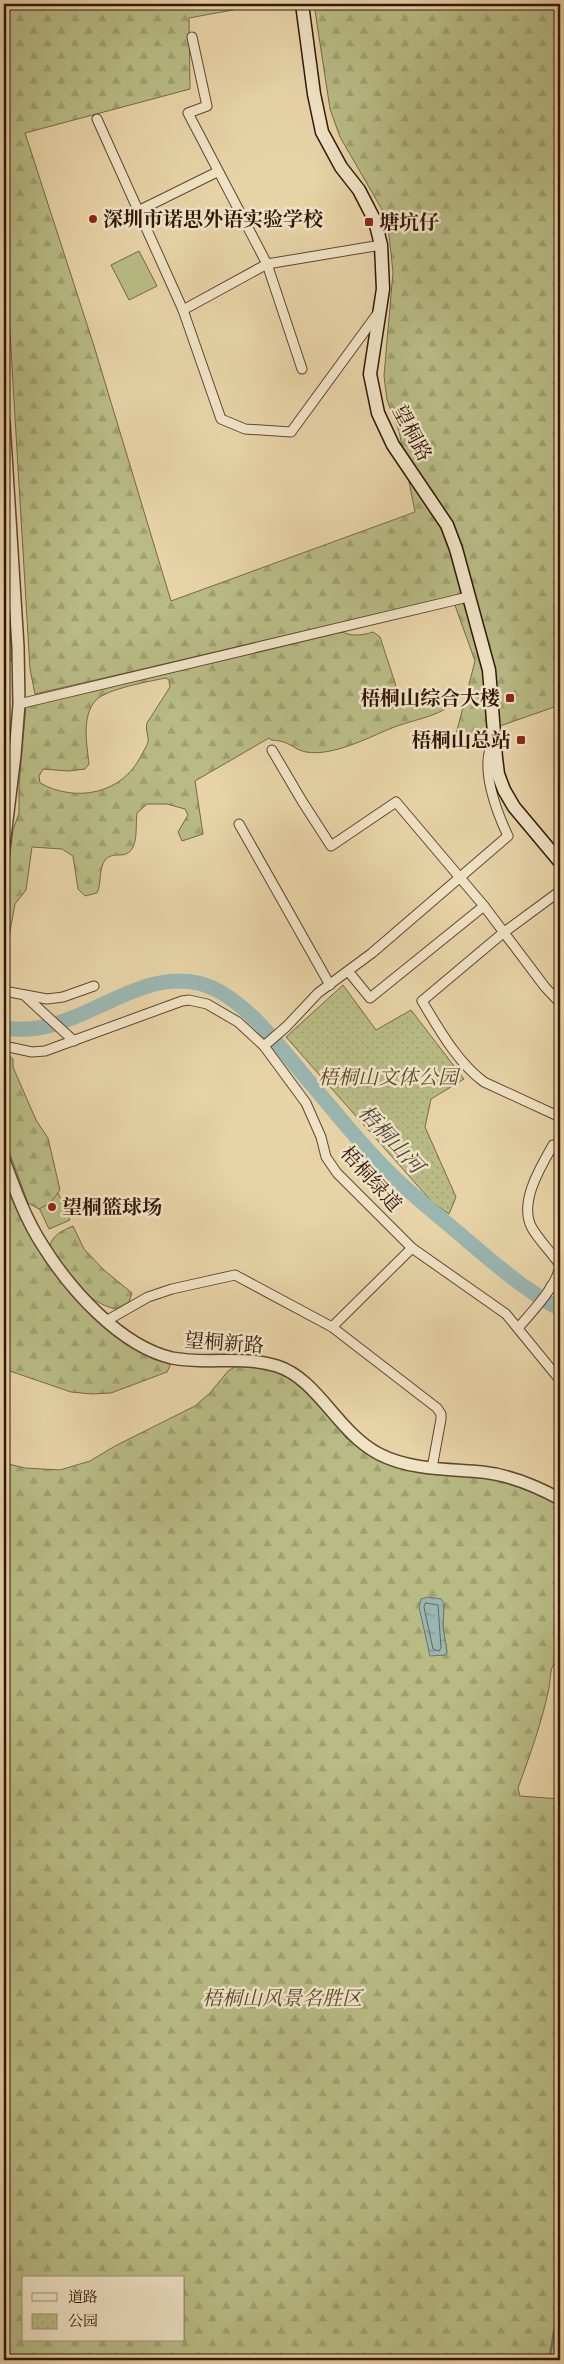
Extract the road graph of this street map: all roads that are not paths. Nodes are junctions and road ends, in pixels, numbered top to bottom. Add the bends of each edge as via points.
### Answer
1 (302, 4) edge
2 (192, 36) dead end
3 (97, 119) dead end
4 (217, 172) junction
5 (138, 211) junction
6 (381, 245) junction
7 (266, 264) junction
8 (183, 310) junction
9 (380, 310) junction
10 (302, 369) dead end
11 (4, 423) edge
12 (468, 597) junction
13 (19, 704) junction
14 (494, 741) junction
15 (272, 750) dead end
16 (239, 824) dead end
17 (4, 845) edge
18 (560, 862) edge
19 (460, 878) junction
20 (560, 891) edge
21 (484, 906) junction
22 (504, 932) junction
23 (348, 971) junction
24 (330, 985) junction
25 (94, 986) dead end
26 (4, 991) edge
27 (24, 995) junction
28 (560, 1003) edge
29 (74, 1041) junction
30 (266, 1045) junction
31 (4, 1046) edge
32 (560, 1116) edge
33 (560, 1144) edge
34 (4, 1160) edge
35 (412, 1248) junction
36 (549, 1288) junction
37 (560, 1290) edge
38 (106, 1321) junction
39 (332, 1327) junction
40 (518, 1328) junction
41 (560, 1380) edge
42 (432, 1468) junction
43 (560, 1499) edge

1 - 6 main road, 望桐路 via 322,132 363,198 375,221
2 - 4 street via 208,106 188,112
3 - 5 street
4 - 5 street
4 - 7 street
5 - 8 street
6 - 7 street
6 - 9 main road, 望桐路
7 - 8 street
7 - 10 street
8 - 9 street via 221,419 245,429 271,432 292,432
9 - 12 main road, 望桐路 via 370,374 378,413 393,445 447,526
11 - 13 street
12 - 13 street
12 - 14 main road, 望桐路 via 489,670
13 - 17 street
14 - 18 main road, 望桐路 via 498,774 504,790 514,807
14 - 19 street via 489,748 488,769 496,811 508,836
15 - 19 street via 331,846 396,802
16 - 24 street
19 - 21 street
19 - 23 street
20 - 22 street
21 - 22 street
21 - 23 street via 370,998
22 - 28 street
22 - 32 street via 422,1000 473,1074
23 - 24 street
24 - 30 street
25 - 27 street via 63,997
26 - 27 street
27 - 29 street
29 - 30 street, 梧桐绿道 via 189,1000 207,1004 238,1022
29 - 31 street, 梧桐绿道 via 32,1052
30 - 35 street, 梧桐绿道 via 306,1103 326,1157 337,1173
33 - 36 street via 553,1145 537,1172 528,1214 532,1228 560,1265
34 - 38 street, 望桐新路 via 22,1207 42,1246 63,1275
35 - 39 street
35 - 40 street, 梧桐绿道 via 506,1314
36 - 37 street
36 - 40 street
38 - 39 street via 148,1297 235,1275
38 - 42 street, 望桐新路 via 128,1337 170,1357 246,1360 292,1372 362,1443 392,1459
39 - 42 street via 437,1408 441,1419
40 - 41 street, 梧桐绿道
42 - 43 street, 望桐新路 via 502,1476 540,1488

